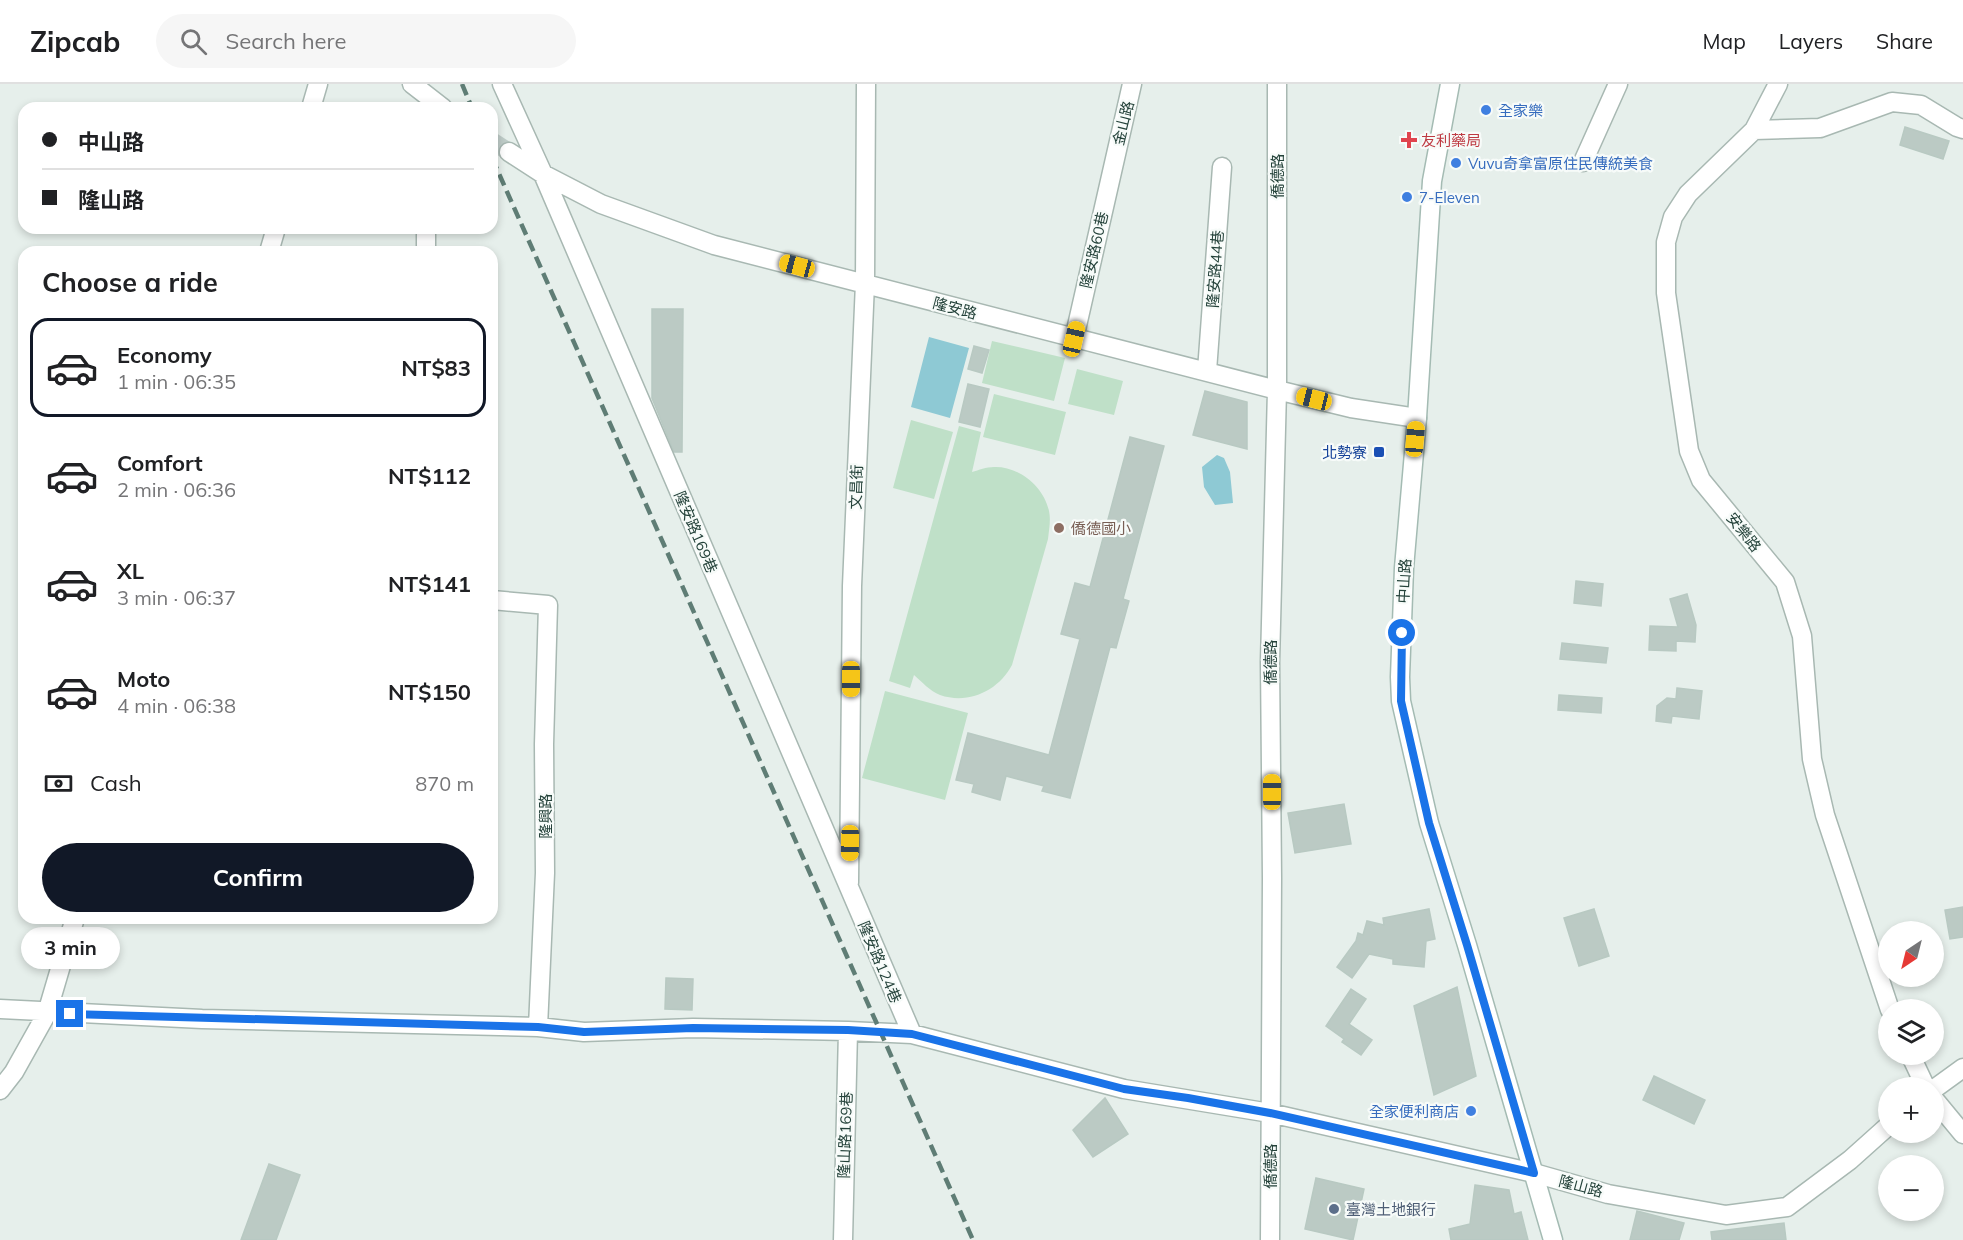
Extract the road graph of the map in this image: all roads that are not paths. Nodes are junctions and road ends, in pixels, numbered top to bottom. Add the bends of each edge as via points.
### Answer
1 (318, 84) edge
2 (412, 84) edge
3 (502, 84) edge
4 (866, 84) edge
5 (1132, 84) edge
6 (1277, 84) edge
7 (1450, 84) edge
8 (1618, 84) edge
9 (1778, 84) edge
10 (313, 102) edge
11 (435, 102) edge
12 (1963, 129) edge
13 (1754, 130) junction
14 (509, 152) tunnel mouth
15 (1113, 161) joint
16 (1583, 162) dead end
17 (1222, 166) dead end
18 (543, 174) junction
19 (864, 283) junction
20 (1074, 339) junction
21 (1207, 371) junction
22 (1277, 390) junction
23 (1417, 418) junction
24 (498, 601) edge
25 (849, 890) junction
26 (73, 924) edge
27 (1886, 999) edge
28 (0, 1010) edge
29 (48, 1013) junction
30 (538, 1027) junction
31 (848, 1030) junction
32 (912, 1034) junction
33 (1963, 1068) edge
34 (1944, 1082) edge
35 (0, 1090) edge
36 (1944, 1111) edge
37 (1270, 1113) junction
38 (1963, 1134) edge
39 (1878, 1135) edge
40 (1534, 1173) junction
41 (843, 1240) edge
42 (1270, 1240) edge
43 (1553, 1240) edge

1 - 10 street
2 - 11 street
3 - 18 street, 隆安路169巷
4 - 19 street, 文昌街
5 - 15 street, 金山路
6 - 22 street, 僑德路
7 - 23 street, 中山路 via 1432,181
8 - 16 street
9 - 13 street, 安樂路
12 - 13 street via 1921,105 1892,102 1820,128
13 - 27 street, 安樂路 via 1688,194 1674,217 1666,242 1666,293 1689,451 1701,480 1785,582 1802,636 1812,759 1825,815
14 - 18 street, 隆安路
15 - 20 street, 隆安路60巷
17 - 21 street, 隆安路44巷
18 - 19 street, 隆安路 via 601,204 714,245
18 - 25 street, 隆安路169巷
19 - 20 street, 隆安路
19 - 25 street, 文昌街 via 852,586
20 - 21 street, 隆安路
21 - 22 street, 隆安路
22 - 23 street, 隆安路 via 1351,408
22 - 37 street, 僑德路 via 1270,662
23 - 40 street, 中山路 via 1404,568 1401,701 1429,823
24 - 30 street, 隆興路 via 548,605 545,873
25 - 32 street, 隆安路124巷
26 - 29 street
28 - 29 street, 隆山路
29 - 30 street, 隆山路
29 - 35 street
30 - 31 street, 隆山路 via 584,1032 693,1028
31 - 32 street, 隆山路
31 - 41 street, 隆山路169巷
32 - 37 street, 隆山路 via 1124,1089
33 - 34 street
36 - 38 street
37 - 40 street, 隆山路
37 - 42 street, 僑德路
39 - 40 street, 隆山路 via 1787,1207 1726,1215 1608,1194
40 - 43 street, 中山路

